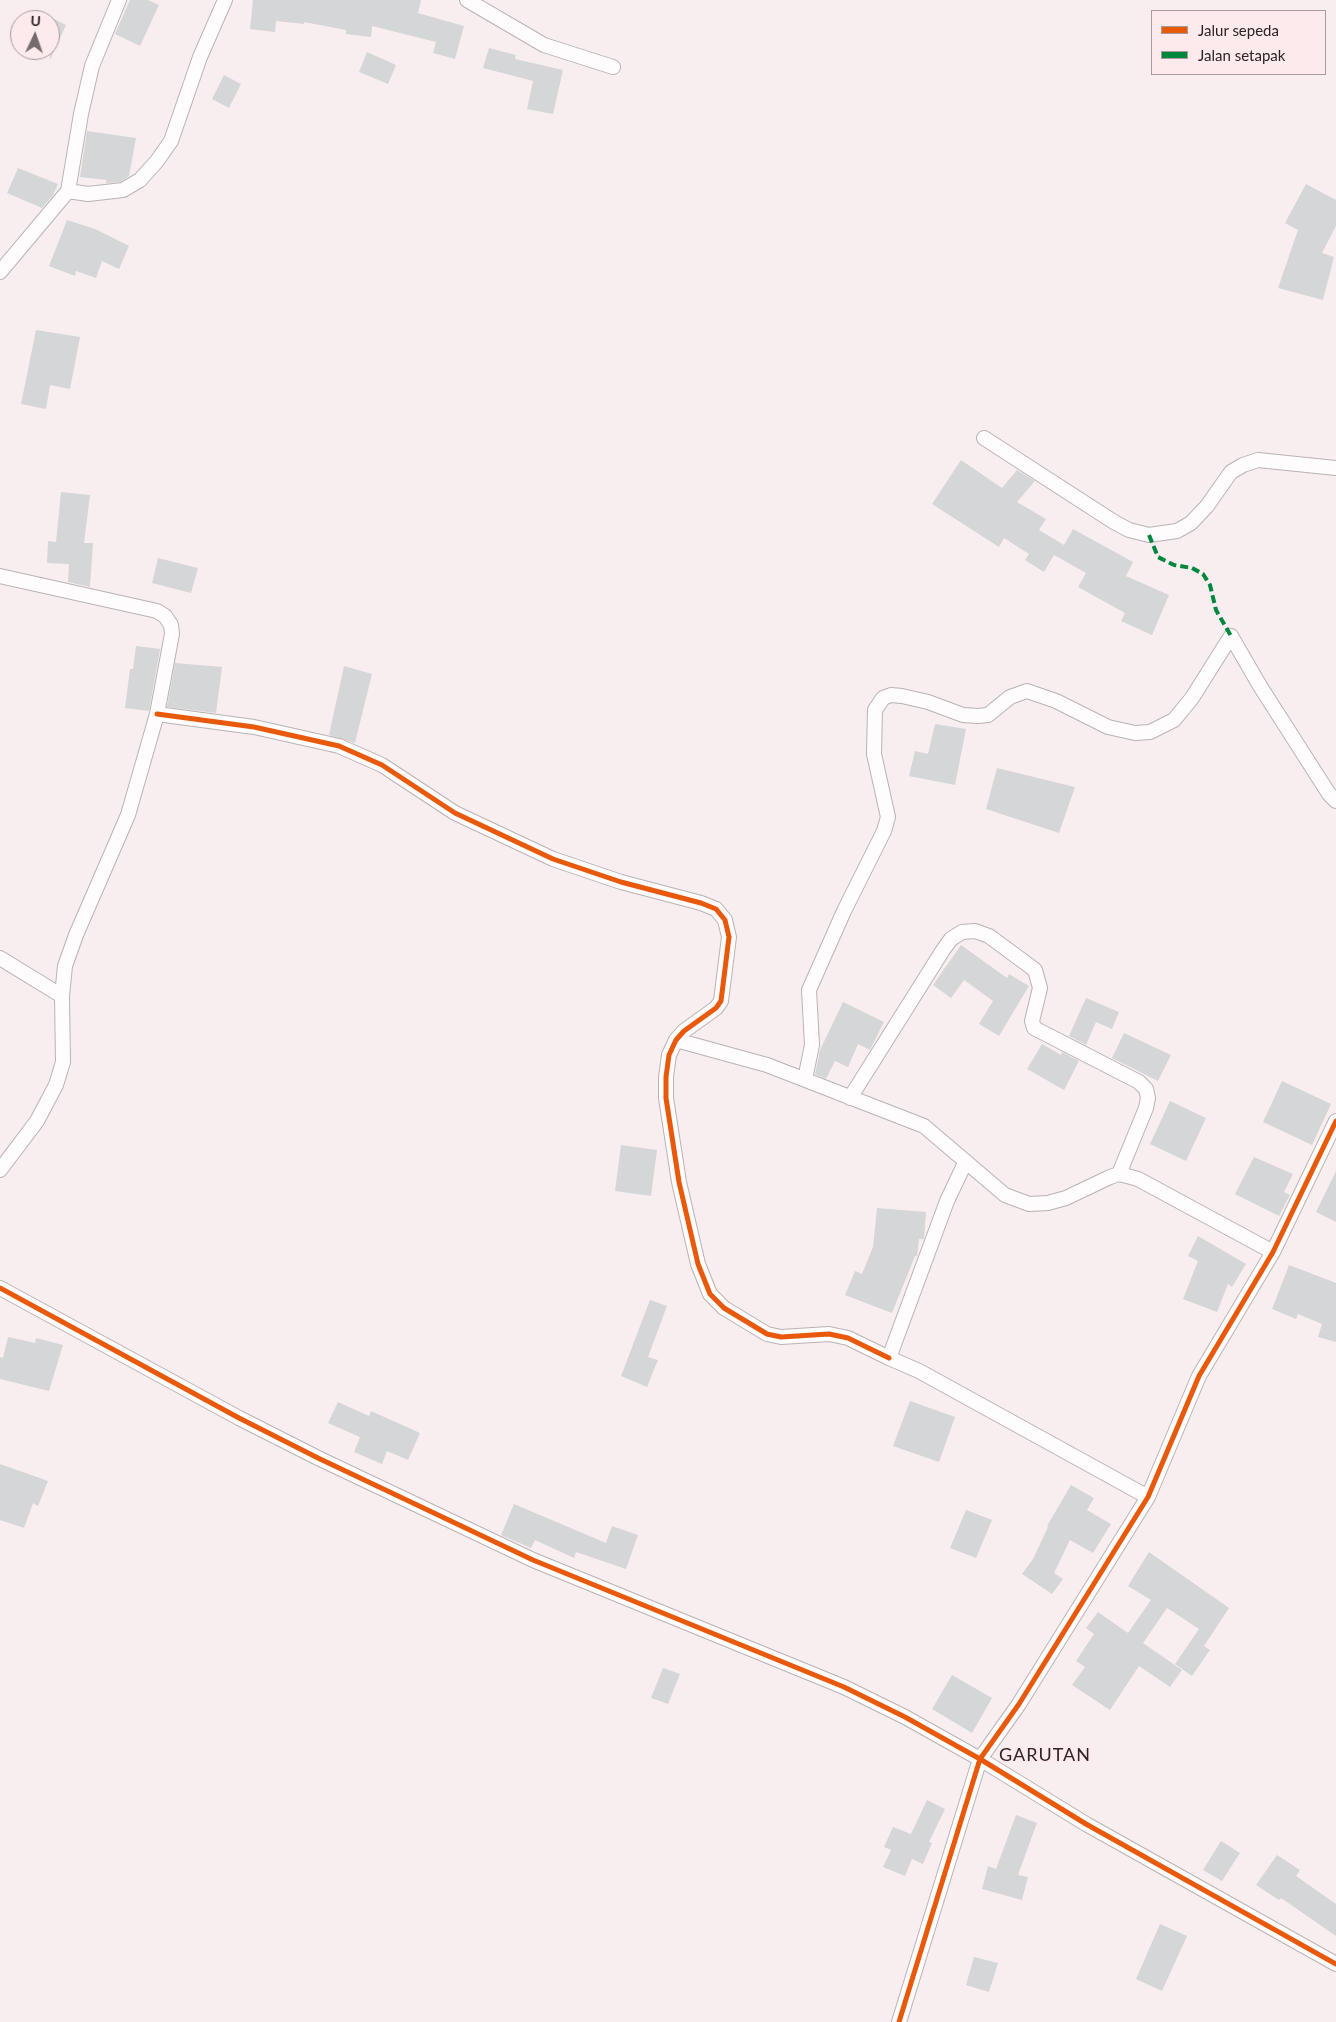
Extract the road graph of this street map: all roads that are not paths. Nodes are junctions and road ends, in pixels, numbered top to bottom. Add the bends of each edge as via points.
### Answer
1 (119, 0) edge
2 (225, 0) edge
3 (467, 0) edge
4 (613, 67) dead end
5 (68, 191) junction
6 (0, 272) edge
7 (984, 438) dead end
8 (1336, 468) edge
9 (0, 576) edge
10 (157, 714) junction
11 (1336, 802) edge
12 (0, 958) edge
13 (62, 996) junction
14 (676, 1040) junction
15 (805, 1079) junction
16 (850, 1098) junction
17 (1336, 1121) edge
18 (965, 1163) junction
19 (0, 1170) edge
20 (1119, 1174) junction
21 (1273, 1252) junction
22 (0, 1288) edge
23 (889, 1358) junction
24 (1148, 1497) junction
25 (980, 1759) junction
26 (1336, 1964) edge
27 (898, 2022) edge

1 - 5 street via 92,66
2 - 5 street via 200,57 171,141 157,161 140,180 123,190 88,194
3 - 4 street via 544,45
5 - 6 street
7 - 8 street via 1114,522 1149,535 1177,531 1191,523 1231,472 1243,465 1258,460
9 - 10 street via 146,607 165,616 172,634
10 - 13 street via 128,815 65,966
10 - 14 street via 254,727 339,746 382,765 455,814 552,859 621,882 702,903 716,910 725,920 729,937 721,1000 716,1008
11 - 15 street via 1286,728 1231,636 1192,698 1174,720 1150,732 1135,733 1108,727 1056,701 1027,691 1010,697 988,715 978,716 963,715 902,696 884,698 875,710 874,754 888,817 809,990 812,1045
12 - 13 street
13 - 19 street via 63,1062 56,1085 37,1121
14 - 15 street
14 - 23 street via 669,1055 666,1098 679,1182 698,1264 710,1294 724,1308 767,1334 781,1337 829,1334 848,1338
15 - 16 street
16 - 18 street via 924,1126
16 - 20 street via 951,939 962,932 975,931 989,936 1035,970 1040,988 1032,1021 1034,1028 1146,1089 1146,1108
17 - 21 street
18 - 20 street via 1005,1195 1029,1204 1066,1198
18 - 23 street via 947,1201
20 - 21 street via 1138,1179
21 - 24 street via 1199,1376
22 - 25 street via 318,1458 533,1560 844,1687
23 - 24 street via 919,1371
24 - 25 street via 1019,1704
25 - 26 street via 1086,1824
25 - 27 street

